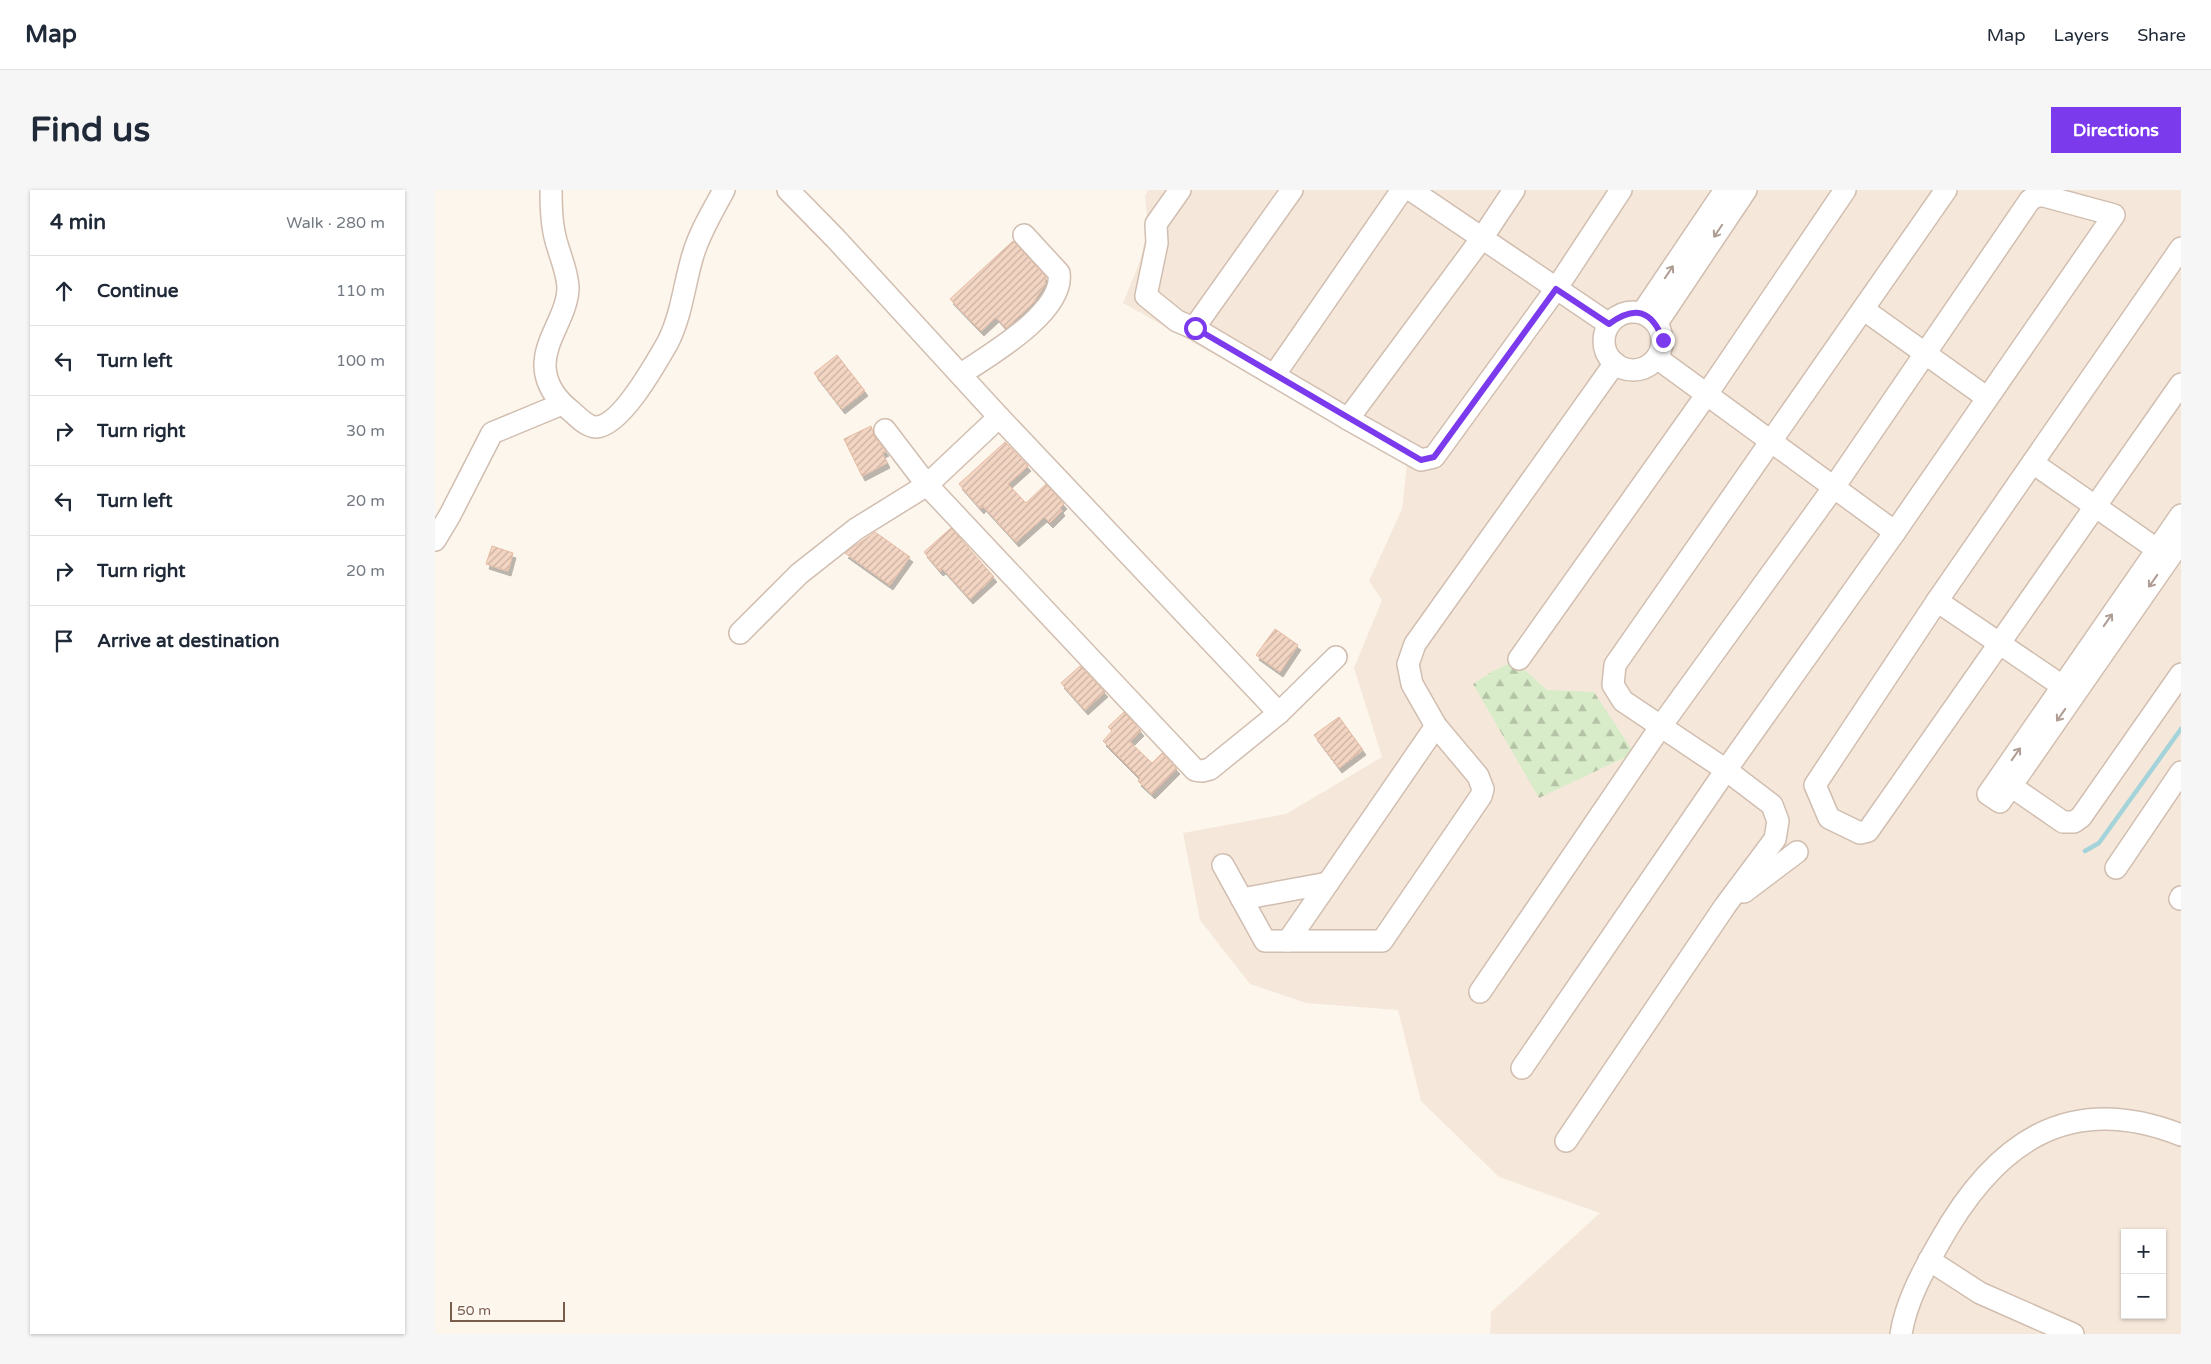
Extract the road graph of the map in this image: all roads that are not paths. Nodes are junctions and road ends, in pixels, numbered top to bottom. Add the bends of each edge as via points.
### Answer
1 (551, 190) edge
2 (725, 190) edge
3 (788, 190) edge
4 (1180, 190) edge
5 (1292, 190) edge
6 (1402, 190) edge
7 (1411, 190) edge
8 (1514, 190) edge
9 (1621, 190) edge
10 (1725, 190) edge
11 (1745, 190) edge
12 (1845, 190) edge
13 (1946, 190) edge
14 (1024, 236) dead end
15 (1482, 238) junction
16 (2181, 248) edge
17 (1556, 289) junction
18 (1863, 309) junction
19 (1649, 318) junction
20 (1609, 324) junction
21 (1195, 328) junction
22 (1925, 353) junction
23 (1657, 358) junction
24 (1615, 363) junction
25 (961, 374) junction
26 (1275, 374) junction
27 (2181, 384) edge
28 (1707, 394) junction
29 (1987, 397) junction
30 (562, 404) junction
31 (999, 416) junction
32 (1349, 419) junction
33 (885, 430) dead end
34 (1771, 441) junction
35 (2033, 463) junction
36 (927, 485) junction
37 (1834, 487) junction
38 (2095, 506) junction
39 (2181, 515) edge
40 (1895, 532) junction
41 (435, 540) edge
42 (2172, 554) edge
43 (1937, 601) junction
44 (740, 632) dead end
45 (1999, 643) junction
46 (1336, 657) dead end
47 (1519, 659) dead end
48 (2181, 674) edge
49 (2069, 690) junction
50 (1279, 713) junction
51 (1436, 726) junction
52 (1661, 726) junction
53 (1726, 770) junction
54 (2181, 772) edge
55 (1797, 852) dead end
56 (1223, 865) dead end
57 (2116, 868) dead end
58 (1328, 883) junction
59 (1242, 899) junction
60 (1725, 906) junction
61 (1288, 940) junction
62 (1481, 992) dead end
63 (1522, 1068) dead end
64 (2181, 1134) edge
65 (1566, 1141) dead end
66 (1929, 1260) junction
67 (1901, 1334) edge
68 (2073, 1334) edge

1 - 30 street via 553,232 568,287 545,364 549,385
2 - 30 street via 698,239 678,319 669,341 613,422 594,427
3 - 25 street
4 - 21 street via 1155,224 1157,242 1146,296 1177,321
5 - 21 street
6 - 26 street
7 - 15 street
8 - 15 street
9 - 17 street
19 -> 10 street
11 -> 19 street
12 - 28 street
13 - 18 street
14 - 25 street via 1059,273 1056,291 1043,311 1024,330
15 - 17 street
15 - 32 street
16 - 35 street
17 - 20 street
17 - 32 street via 1434,457 1421,460
18 - 22 street
18 - 34 street
19 - 20 street via 1623,313
19 - 23 street via 1663,340
20 - 24 street via 1603,342 1609,359
21 - 26 street
22 - 29 street
22 - 29 street via 2030,200 2044,196 2113,215
22 - 37 street
23 - 24 street via 1643,369 1624,370
23 - 28 street
24 - 51 street via 1415,644 1408,664 1412,684
25 - 31 street
26 - 32 street
27 - 38 street
28 - 34 street
28 - 47 street
29 - 40 street
30 - 41 street via 492,433
31 - 36 street
31 - 50 street
33 - 36 street
34 - 37 street
34 - 52 street via 1615,665 1613,685 1623,701
35 - 38 street
35 - 43 street
36 - 44 street via 856,529 799,574
36 - 50 street via 1195,770 1211,769
37 - 40 street
37 - 52 street
38 - 42 street
38 - 45 street
39 - 42 street
40 - 53 street
42 - 49 street
43 - 45 street
43 - 45 street via 1815,785 1829,818 1859,833 1868,831
45 - 49 street
46 - 50 street
48 - 49 street via 2081,817 2074,822 2063,822 2011,786
51 - 58 street
51 - 61 street via 1478,776 1483,789 1382,941
52 - 53 street
52 - 62 street
53 - 60 street via 1772,805 1779,821 1775,839
53 - 63 street
54 - 57 street
55 - 60 street
56 - 59 street
58 - 59 street
58 - 61 street
59 - 61 street via 1265,941
60 - 65 street
64 - 66 street via 2158,1126 2083,1118 2029,1139 2003,1159 1964,1202
66 - 67 street via 1908,1307
66 - 68 street via 1980,1293

